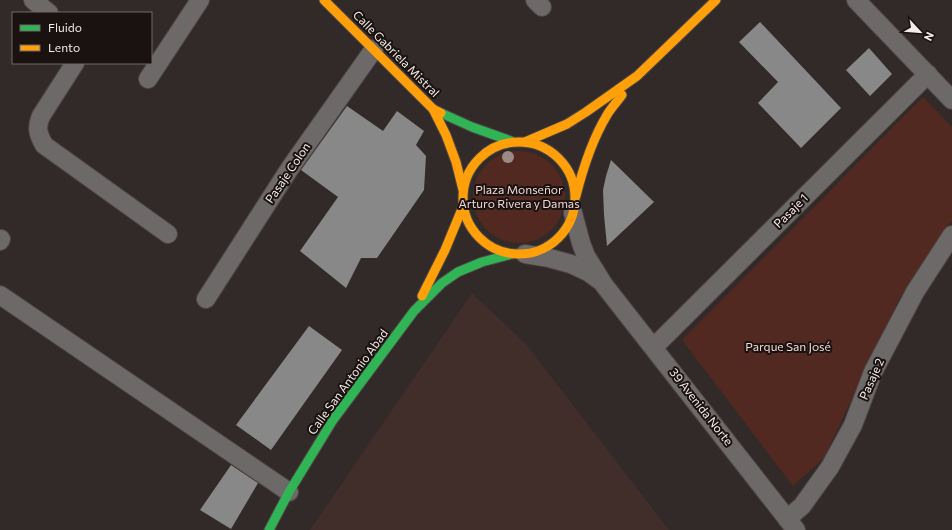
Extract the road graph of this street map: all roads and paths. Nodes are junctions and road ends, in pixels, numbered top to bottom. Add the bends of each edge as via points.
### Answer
1 (32, 0) edge
2 (200, 0) edge
3 (324, 0) edge
4 (716, 0) edge
5 (856, 0) edge
6 (48, 12) edge
7 (374, 49) junction
8 (74, 64) edge
9 (928, 74) junction
10 (637, 76) junction
11 (148, 78) dead end
12 (952, 100) edge
13 (433, 109) junction
14 (511, 141) junction
15 (526, 142) junction
16 (464, 190) junction
17 (464, 204) junction
18 (574, 205) junction
19 (168, 234) dead end
20 (952, 235) edge
21 (519, 254) junction
22 (604, 285) junction
23 (0, 295) edge
24 (206, 299) dead end
25 (414, 311) junction
26 (654, 347) junction
27 (290, 492) junction
28 (791, 524) edge
29 (269, 530) edge

1 - 6 street
2 - 11 street
3 - 7 main road, Calle Gabriela Mistral
4 - 10 main road
5 - 9 street
7 - 13 main road, Calle Gabriela Mistral
7 - 24 street, Pasaje Colon via 290,168
8 - 19 street via 38,122 40,139 44,145
9 - 12 street
9 - 26 street, Pasaje 1
10 - 15 main road via 567,124
10 - 18 main road via 605,116 598,130 584,165
13 - 14 main road, Calle Gabriela Mistral
13 - 16 main road, Calle Gabriela Mistral via 446,135
14 - 15 main road
14 - 16 main road via 493,148 478,160 470,171
15 - 18 main road via 552,151 565,165 574,187
16 - 17 main road
17 - 21 main road via 466,217 478,236 492,247
17 - 25 main road, Calle San Antonio Abad via 445,250
18 - 21 main road via 570,222 554,242 542,249
18 - 22 street, 39 Avenida Norte via 581,243
20 - 28 street, Pasaje 2 via 915,292 873,372 853,425 830,467
21 - 22 street, 39 Avenida Norte via 571,264 588,272
21 - 25 main road, Calle San Antonio Abad via 482,262 458,272 442,283
22 - 26 street, 39 Avenida Norte
23 - 27 street
25 - 27 main road, Calle San Antonio Abad via 333,420
26 - 28 street, 39 Avenida Norte
27 - 29 main road, Calle San Antonio Abad

